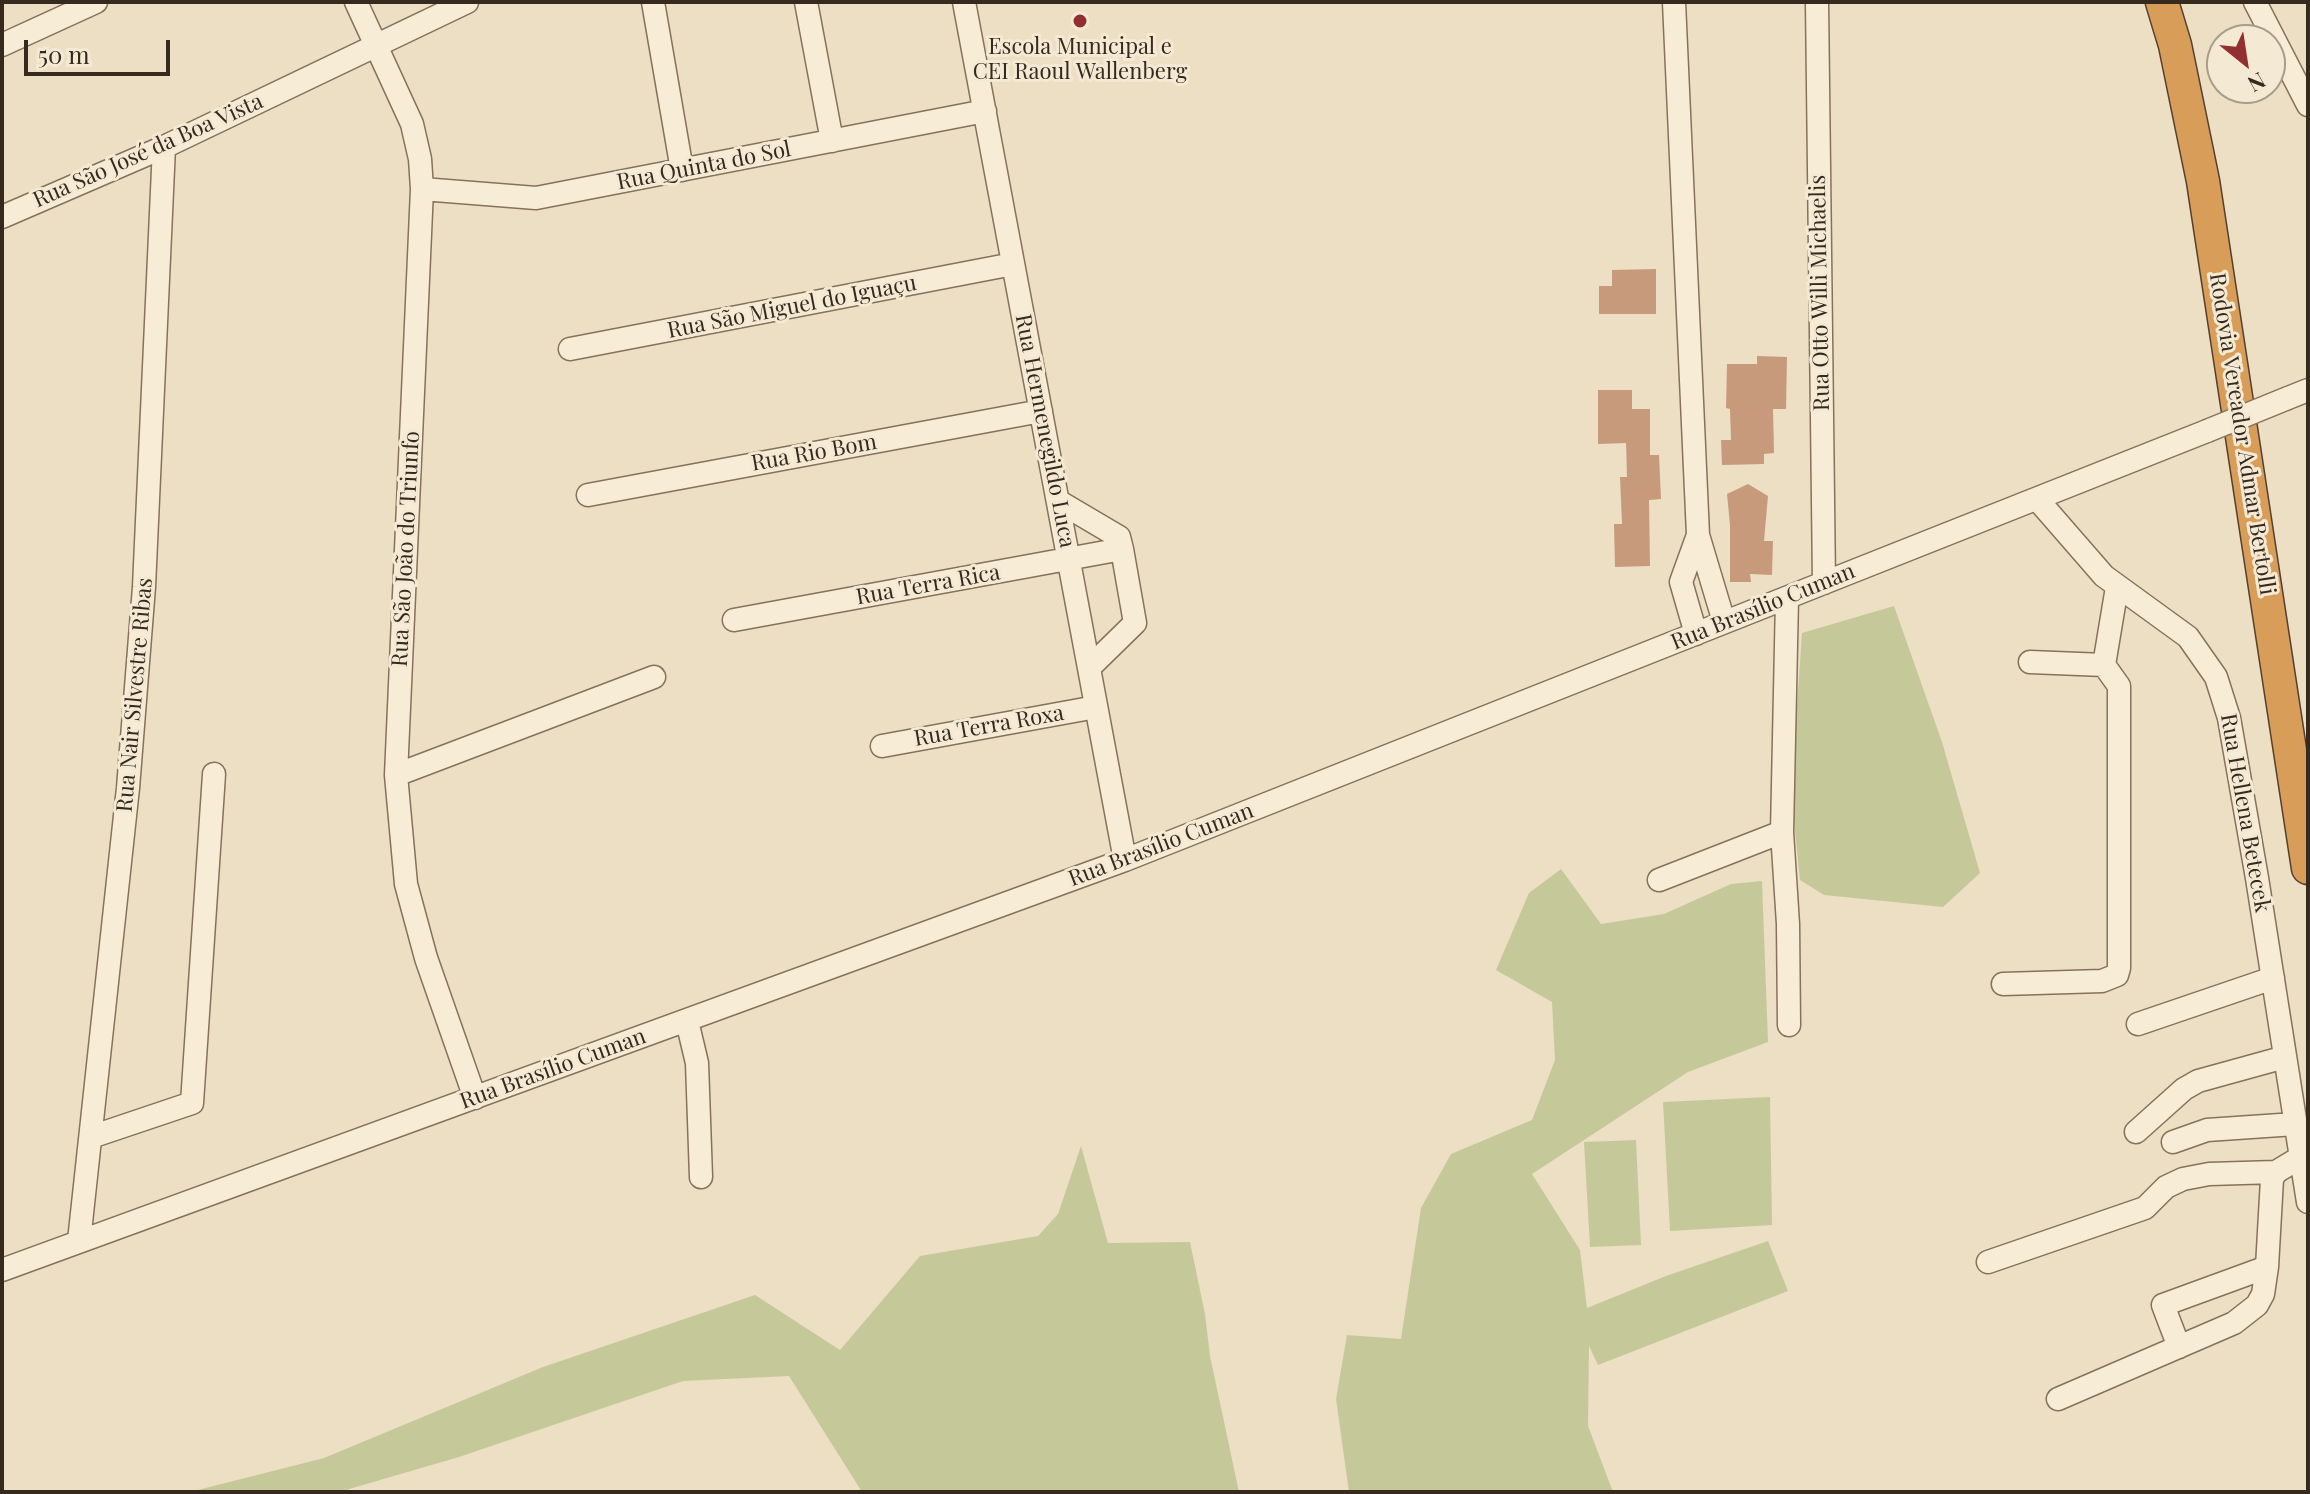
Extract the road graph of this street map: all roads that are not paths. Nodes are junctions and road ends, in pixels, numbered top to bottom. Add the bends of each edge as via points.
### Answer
1 (96, 2) edge
2 (356, 2) edge
3 (467, 2) edge
4 (653, 2) edge
5 (806, 2) edge
6 (964, 2) edge
7 (1674, 2) edge
8 (1817, 2) edge
9 (2162, 2) edge
10 (2255, 2) edge
11 (377, 43) junction
12 (2, 45) edge
13 (2308, 105) edge
14 (985, 111) junction
15 (832, 141) junction
16 (164, 147) junction
17 (682, 170) junction
18 (422, 189) junction
19 (2, 217) edge
20 (1013, 264) junction
21 (570, 349) dead end
22 (2302, 393) edge
23 (1041, 411) junction
24 (588, 495) dead end
25 (2037, 499) junction
26 (1058, 501) junction
27 (1698, 535) junction
28 (1122, 549) junction
29 (1068, 559) junction
30 (1824, 583) junction
31 (2117, 587) junction
32 (1787, 598) junction
33 (734, 620) dead end
34 (1724, 622) junction
35 (1696, 634) junction
36 (2030, 662) dead end
37 (2104, 665) junction
38 (1089, 668) junction
39 (654, 677) dead end
40 (1096, 707) junction
41 (882, 746) dead end
42 (214, 774) dead end
43 (396, 775) junction
44 (1782, 832) junction
45 (1125, 860) junction
46 (2308, 868) edge
47 (1659, 880) dead end
48 (2273, 978) junction
49 (2003, 984) dead end
50 (687, 1021) junction
51 (2138, 1024) dead end
52 (1789, 1025) dead end
53 (2285, 1057) junction
54 (475, 1098) junction
55 (2295, 1124) junction
56 (2136, 1132) dead end
57 (91, 1137) junction
58 (2173, 1142) dead end
59 (2301, 1157) junction
60 (2276, 1172) junction
61 (701, 1177) dead end
62 (2308, 1202) edge
63 (79, 1241) junction
64 (1988, 1262) dead end
65 (2267, 1267) junction
66 (2, 1270) edge
67 (2179, 1347) junction
68 (2058, 1399) dead end

1 - 12 street
2 - 11 street, Rua São João do Triunfo
3 - 11 street, Rua São José da Boa Vista
4 - 17 street
5 - 15 street
6 - 14 street, Rua Hermenegildo Luca
7 - 27 street
8 - 30 street, Rua Otto Willi Michaelis
9 - 46 highway, Rodovia Vereador Admar Bertolli via 2203,181
10 - 13 street
11 - 16 street, Rua São José da Boa Vista
11 - 18 street, Rua São João do Triunfo via 412,124
14 - 15 street, Rua Quinta do Sol
14 - 20 street, Rua Hermenegildo Luca
15 - 17 street, Rua Quinta do Sol
16 - 19 street, Rua São José da Boa Vista
16 - 57 street, Rua Nair Silvestre Ribas via 144,587
17 - 18 street, Rua Quinta do Sol via 536,198
18 - 43 street, Rua São João do Triunfo
20 - 21 street, Rua São Miguel do Iguaçu
20 - 23 street, Rua Hermenegildo Luca
22 - 25 street, Rua Brasílio Cuman, bridge
23 - 24 street, Rua Rio Bom
23 - 26 street, Rua Hermenegildo Luca
25 - 30 street, Rua Brasílio Cuman
25 - 31 street, Rua Hellena Betecek
26 - 28 street via 1119,537
26 - 29 street, Rua Hermenegildo Luca
27 - 34 street
27 - 35 street via 1681,582
28 - 29 street, Rua Terra Rica
28 - 38 street via 1135,623
29 - 33 street, Rua Terra Rica
29 - 38 street, Rua Hermenegildo Luca
30 - 32 street, Rua Brasílio Cuman
31 - 37 street
31 - 48 street, Rua Hellena Betecek via 2188,637 2216,677 2229,718
32 - 34 street, Rua Brasílio Cuman
32 - 44 street
34 - 35 street, Rua Brasílio Cuman
35 - 45 street, Rua Brasílio Cuman
36 - 37 street
37 - 49 street via 2119,686 2117,975 2102,981
38 - 40 street, Rua Hermenegildo Luca
39 - 43 street
40 - 41 street, Rua Terra Roxa
40 - 45 street, Rua Hermenegildo Luca
42 - 57 street via 192,1103
43 - 54 street, Rua São João do Triunfo via 406,884
44 - 47 street
44 - 52 street
45 - 50 street, Rua Brasílio Cuman
48 - 51 street
48 - 53 street, Rua Hellena Betecek
50 - 54 street, Rua Brasílio Cuman
50 - 61 street via 697,1063
53 - 55 street, Rua Hellena Betecek
53 - 56 street via 2198,1081
54 - 63 street, Rua Brasílio Cuman
55 - 58 street via 2207,1130
55 - 59 street, Rua Hellena Betecek
57 - 63 street, Rua Nair Silvestre Ribas
59 - 60 street
59 - 62 street, Rua Hellena Betecek
60 - 64 street via 2183,1179 2145,1208
60 - 65 street via 2270,1190
63 - 66 street, Rua Brasílio Cuman
65 - 67 street via 2263,1294 2246,1316
65 - 67 street via 2163,1305
67 - 68 street

